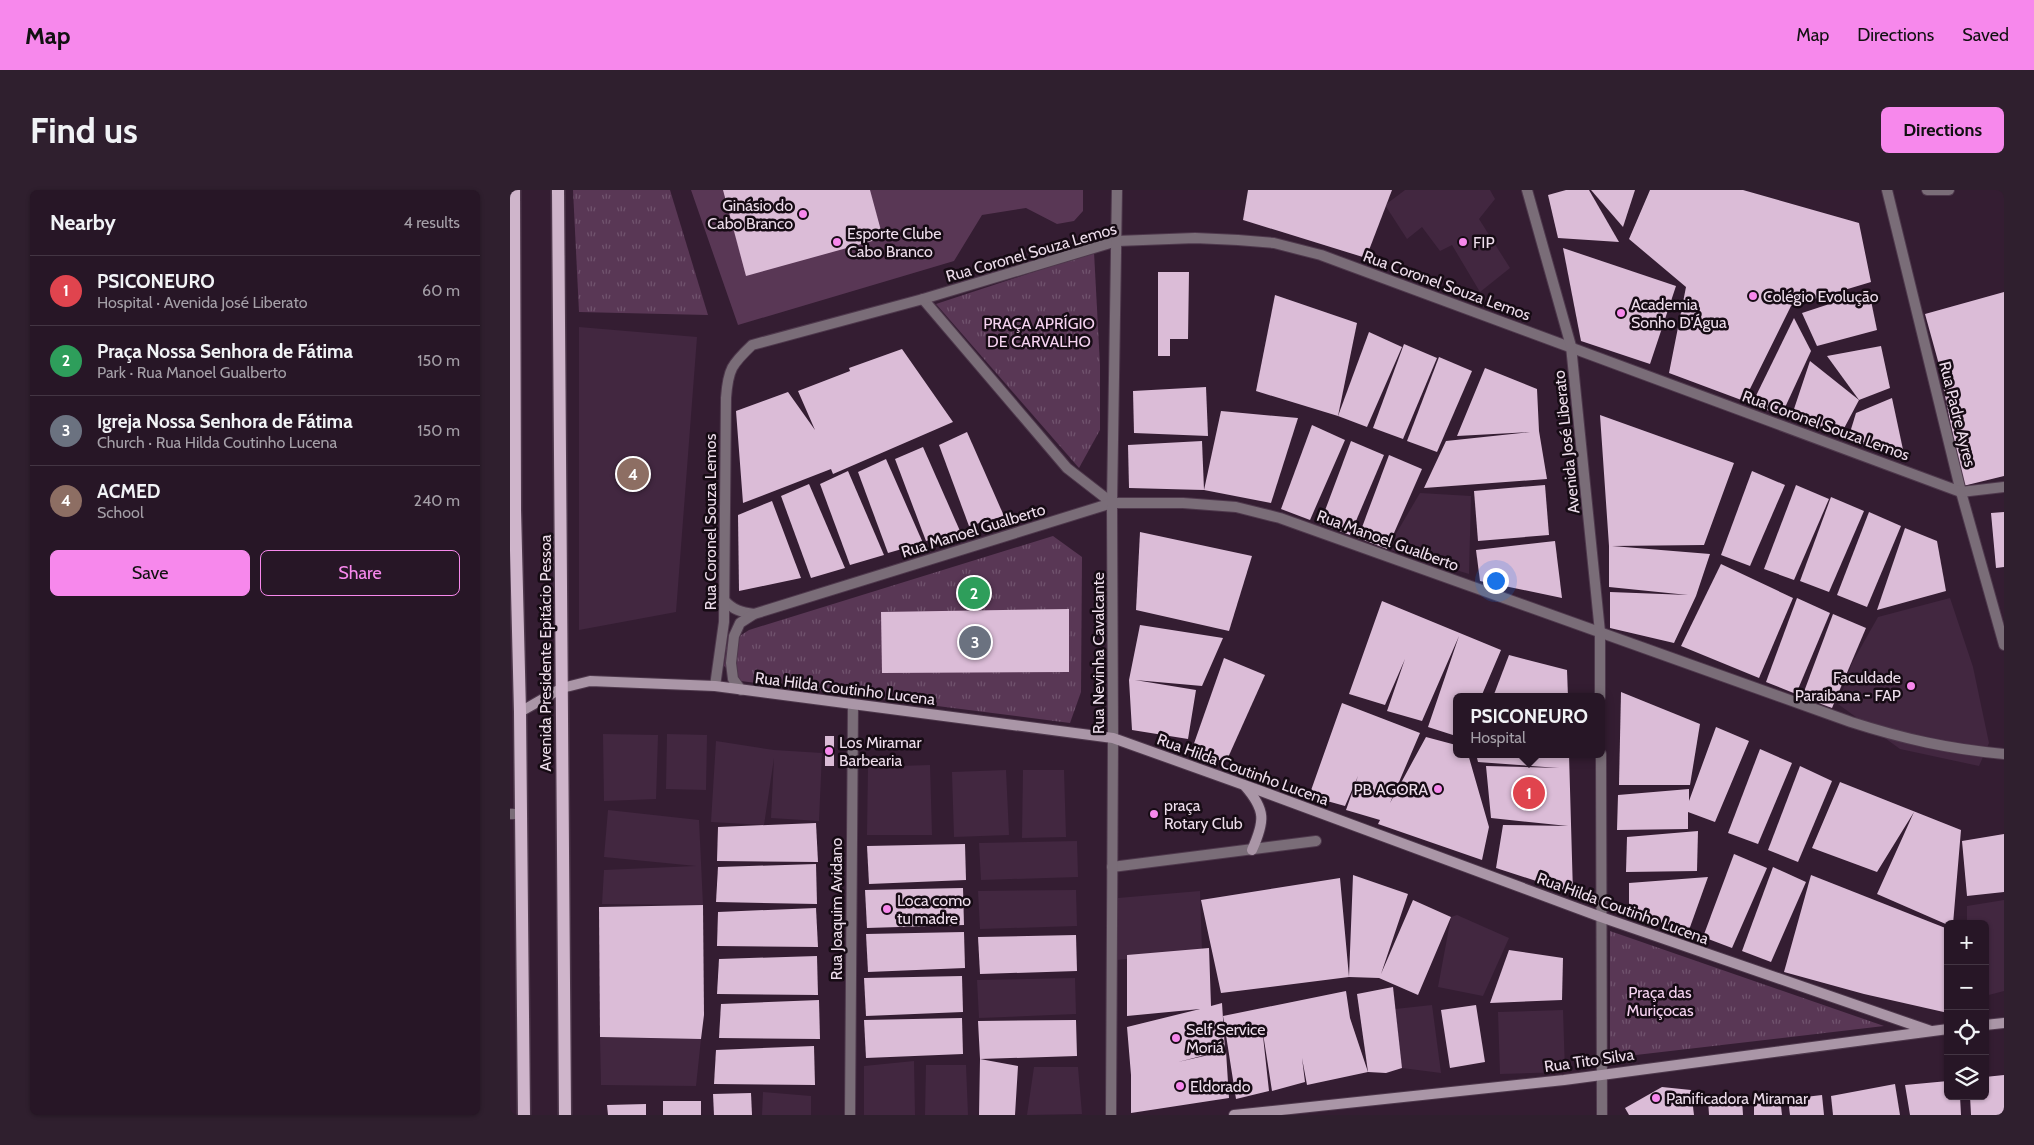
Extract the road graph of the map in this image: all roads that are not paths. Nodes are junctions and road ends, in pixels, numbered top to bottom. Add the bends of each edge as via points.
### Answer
1 (514, 190) edge
2 (558, 190) edge
3 (1117, 190) edge
4 (1527, 190) edge
5 (1887, 190) edge
6 (1927, 190) edge
7 (1949, 190) edge
8 (1117, 241) junction
9 (512, 249) edge
10 (923, 299) junction
11 (1571, 346) junction
12 (2004, 487) edge
13 (1961, 492) junction
14 (1112, 503) junction
15 (512, 510) edge
16 (724, 600) junction
17 (754, 614) junction
18 (1600, 632) junction
19 (2004, 645) edge
20 (715, 686) junction
21 (562, 688) junction
22 (741, 690) junction
23 (1600, 693) edge
24 (853, 704) junction
25 (520, 712) junction
26 (1114, 738) junction
27 (2004, 754) edge
28 (1601, 758) edge
29 (1244, 785) junction
30 (516, 814) edge
31 (1316, 841) dead end
32 (1252, 850) junction
33 (1112, 868) junction
34 (1601, 917) junction
35 (2004, 1023) edge
36 (1989, 1025) edge
37 (1944, 1029) edge
38 (1931, 1031) junction
39 (1602, 1074) junction
40 (524, 1115) edge
41 (565, 1115) edge
42 (850, 1115) edge
43 (1111, 1115) edge
44 (1234, 1115) edge
45 (1602, 1115) edge

1 - 9 main road, Avenida Presidente Epitácio Pessoa
2 - 21 main road, Avenida Presidente Epitácio Pessoa
3 - 8 street, Rua Nevinha Cavalcante
4 - 11 street, Avenida José Liberato
5 - 13 street, Rua Padre Ayres
6 - 7 street
8 - 10 street, Rua Coronel Souza Lemos
8 - 11 street, Rua Coronel Souza Lemos via 1195,238 1274,243 1321,255
8 - 14 street, Rua Nevinha Cavalcante
9 - 15 main road, Avenida Presidente Epitácio Pessoa
10 - 14 street via 1067,468
10 - 16 street, Rua Coronel Souza Lemos via 752,344 734,362 727,379 726,398
11 - 13 street, Rua Coronel Souza Lemos
11 - 18 street, Avenida José Liberato
12 - 13 street
13 - 19 street, Rua Padre Ayres
14 - 17 street, Rua Manoel Gualberto
14 - 18 street, Rua Manoel Gualberto via 1236,507 1280,518
14 - 26 street, Rua Nevinha Cavalcante
15 - 25 main road, Avenida Presidente Epitácio Pessoa
16 - 17 street via 732,608
16 - 20 street, Rua Coronel Souza Lemos
17 - 22 street, Rua Manoel Gualberto via 740,623 734,636 731,664 733,679
18 - 23 street, Avenida José Liberato
18 - 27 street, Rua Manoel Gualberto via 1893,735 1942,747
20 - 21 main road, Rua Hilda Coutinho Lucena via 590,681
20 - 22 main road, Rua Hilda Coutinho Lucena
21 - 25 main road, Rua Hilda Coutinho Lucena
21 - 41 main road, Avenida Presidente Epitácio Pessoa
22 - 24 main road, Rua Hilda Coutinho Lucena
24 - 26 main road, Rua Hilda Coutinho Lucena
24 - 42 street, Rua Joaquim Avidano
25 - 30 main road, Avenida Presidente Epitácio Pessoa
26 - 29 main road, Rua Hilda Coutinho Lucena
26 - 33 street, Rua Nevinha Cavalcante
28 - 34 street
29 - 32 main road via 1256,798 1262,813
29 - 34 main road, Rua Hilda Coutinho Lucena
30 - 40 main road, Avenida Presidente Epitácio Pessoa
31 - 32 street
32 - 33 street
33 - 43 street, Rua Nevinha Cavalcante
34 - 38 main road, Rua Hilda Coutinho Lucena
34 - 39 street
35 - 36 main road
37 - 38 main road, Rua Tito Silva
38 - 39 main road, Rua Tito Silva
39 - 44 main road, Rua Tito Silva
39 - 45 street

